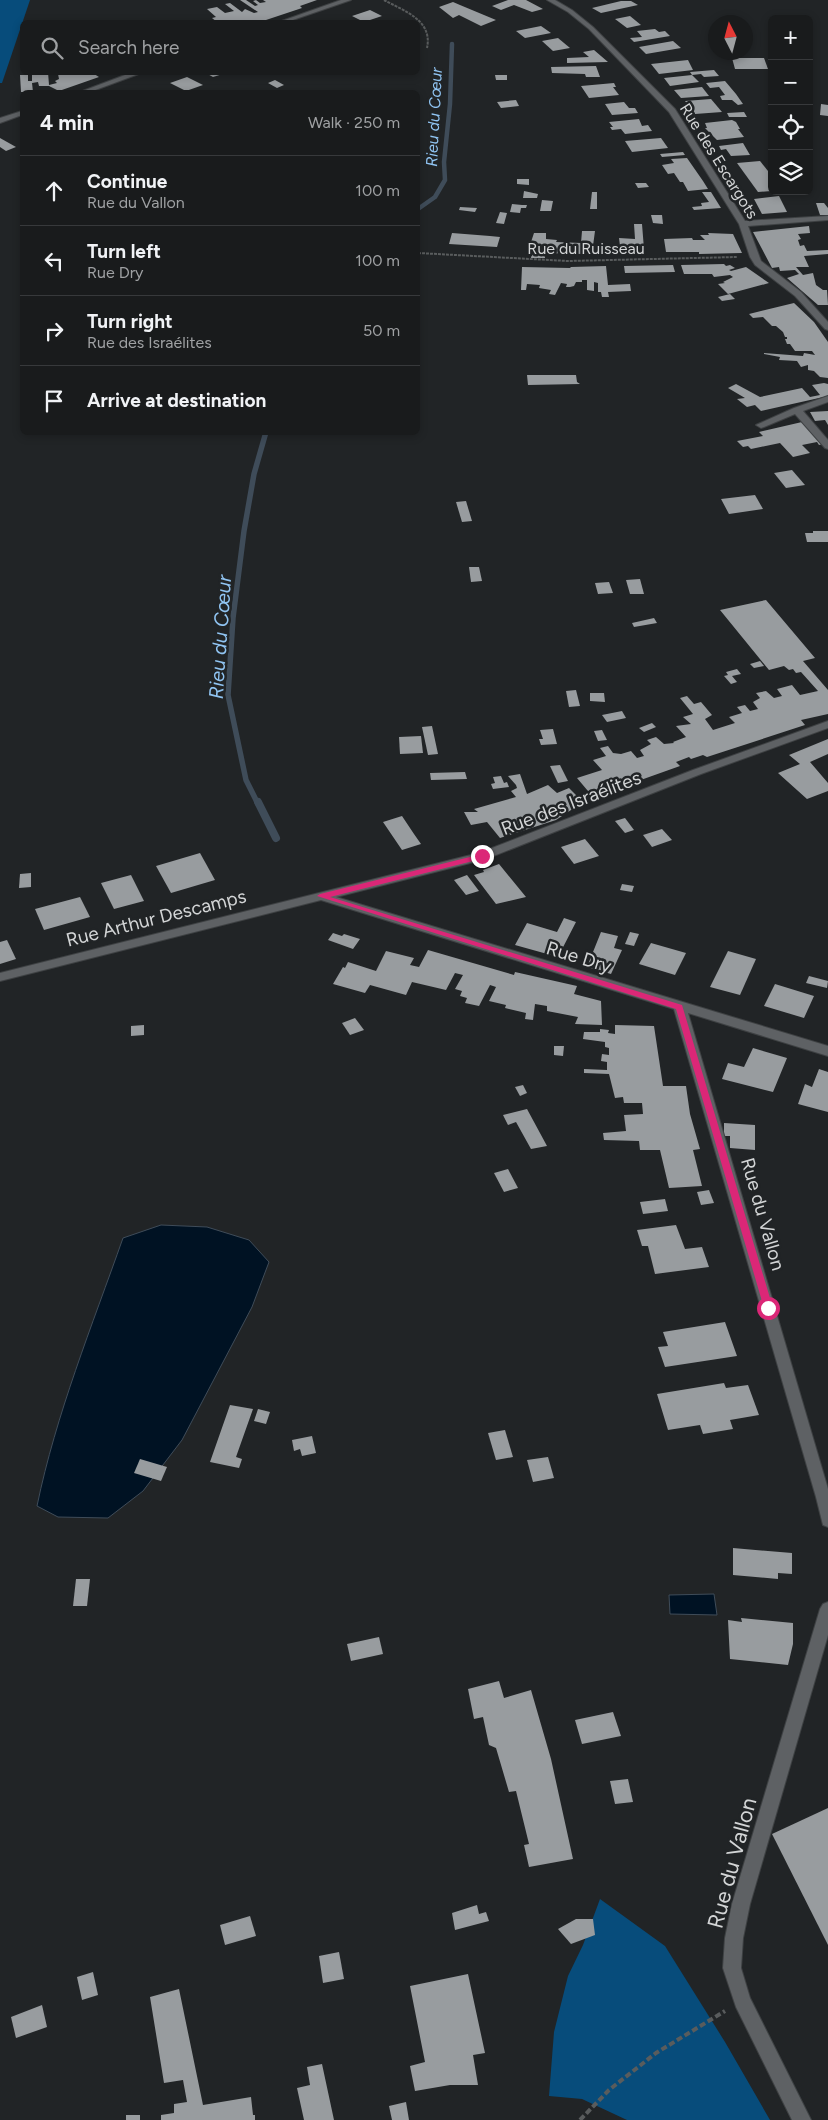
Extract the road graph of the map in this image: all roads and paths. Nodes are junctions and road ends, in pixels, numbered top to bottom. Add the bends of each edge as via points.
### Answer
1 (348, 0) edge
2 (384, 0) edge
3 (550, 0) edge
4 (288, 20) edge
5 (417, 20) edge
6 (420, 23) edge
7 (427, 48) dead end
8 (132, 75) edge
9 (90, 90) edge
10 (20, 114) edge
11 (0, 121) edge
12 (828, 218) edge
13 (742, 224) junction
14 (420, 253) edge
15 (754, 257) junction
16 (814, 311) junction
17 (828, 311) edge
18 (828, 327) edge
19 (828, 399) edge
20 (797, 410) junction
21 (761, 425) dead end
22 (828, 446) edge
23 (828, 724) edge
24 (320, 896) junction
25 (0, 977) edge
26 (680, 1007) junction
27 (828, 1051) edge
28 (828, 1520) edge
29 (828, 1609) edge
30 (742, 2001) junction
31 (580, 2120) edge
32 (802, 2120) edge

1 - 4 street
2 - 5 path
3 - 13 street, Rue des Escargots via 590,28 672,111
6 - 7 path via 429,36
8 - 9 street
10 - 11 street
12 - 13 street
13 - 15 street, Rue des Escargots
14 - 15 path, Rue du Ruisseau via 568,261
15 - 16 street, Rue des Escargots
16 - 17 street
16 - 18 street, Rue des Escargots
19 - 20 street
20 - 21 street
20 - 22 street
23 - 24 street, Rue des Israélites via 482,856
24 - 25 street, Rue Arthur Descamps
24 - 26 street, Rue Dry
26 - 27 street, Rue Dry
26 - 28 street, Rue du Vallon
29 - 30 street, Rue du Vallon via 734,1938 732,1968
30 - 31 path via 656,2053 609,2090
30 - 32 street, Rue du Vallon

